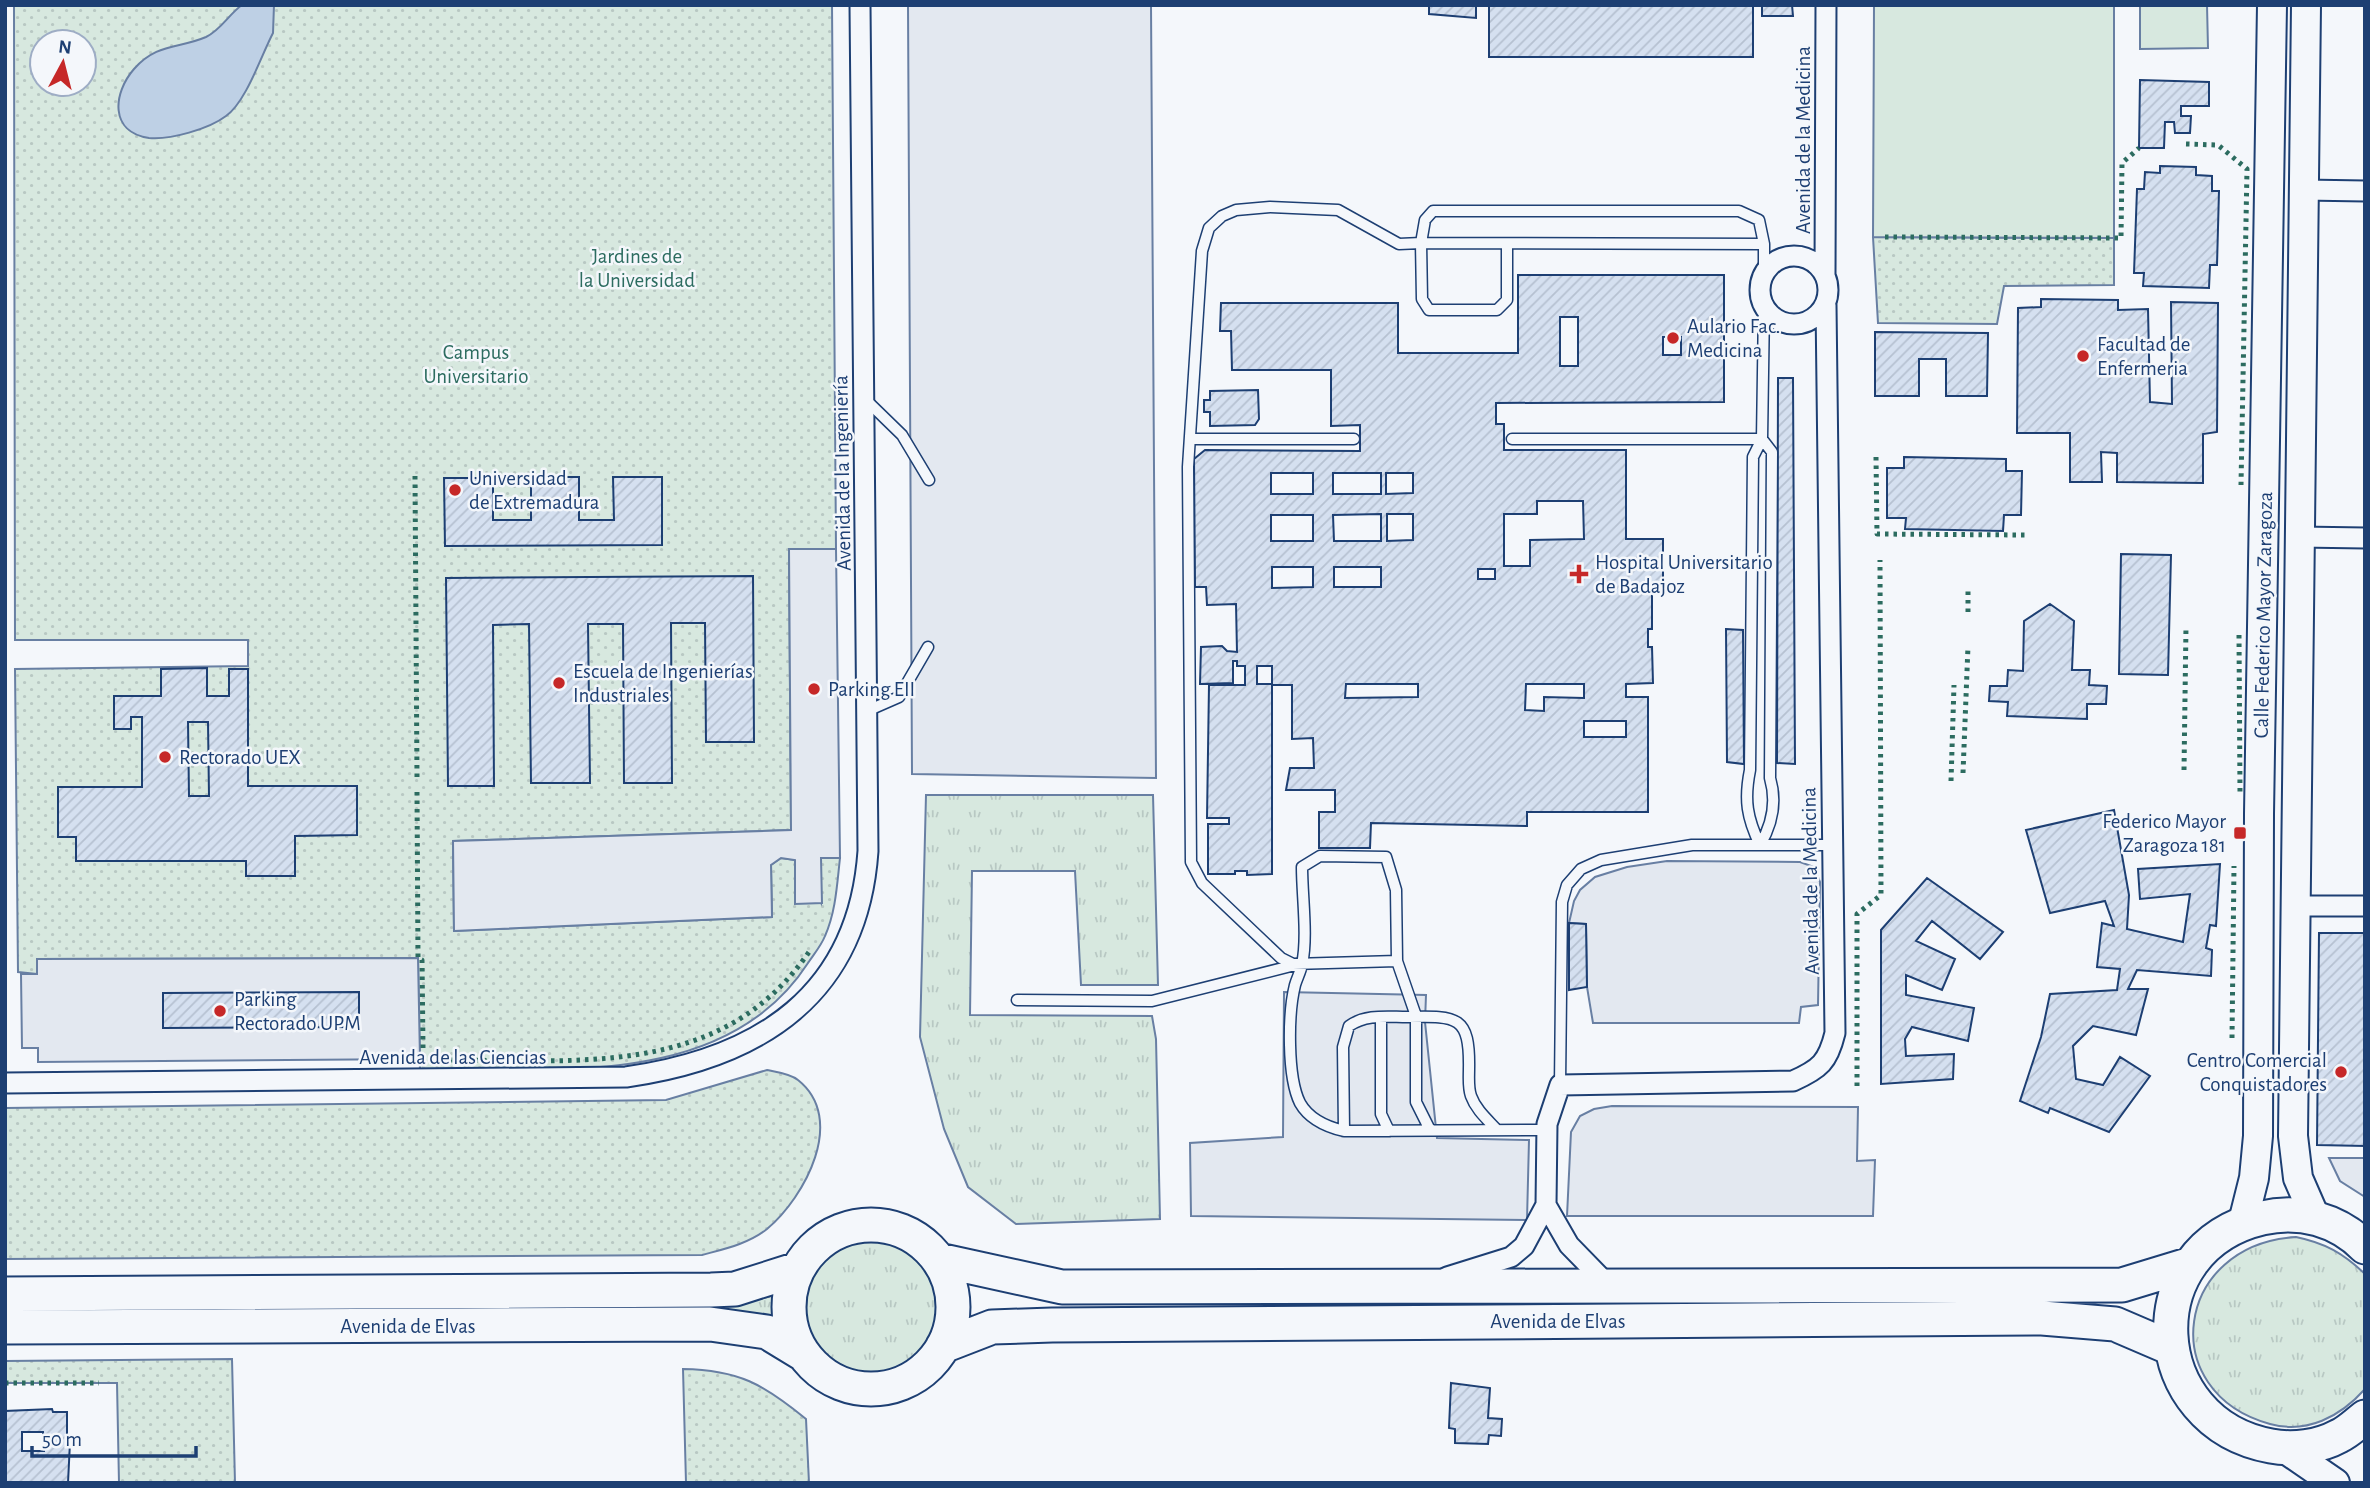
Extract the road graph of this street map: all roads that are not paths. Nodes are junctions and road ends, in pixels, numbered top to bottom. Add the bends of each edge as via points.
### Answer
1 (860, 5) edge
2 (1826, 5) edge
3 (2272, 5) edge
4 (2306, 5) edge
5 (2304, 190) junction
6 (2365, 191) edge
7 (1421, 243) junction
8 (1507, 244) junction
9 (1764, 244) junction
10 (1764, 274) junction
11 (1825, 274) junction
12 (1826, 305) junction
13 (1763, 306) junction
14 (864, 398) junction
15 (1190, 439) junction
16 (1354, 439) dead end
17 (1511, 439) dead end
18 (1762, 439) junction
19 (929, 480) dead end
20 (2300, 537) junction
21 (2365, 538) edge
22 (929, 647) dead end
23 (867, 711) junction
24 (1760, 845) junction
25 (1832, 845) junction
26 (2295, 906) junction
27 (2365, 906) edge
28 (850, 939) joint
29 (1397, 961) junction
30 (1303, 963) junction
31 (1017, 1000) dead end
32 (1416, 1016) junction
33 (1381, 1017) junction
34 (5, 1083) edge
35 (1560, 1085) junction
36 (1430, 1130) junction
37 (1497, 1130) junction
38 (1547, 1130) junction
39 (1344, 1131) junction
40 (1389, 1131) junction
41 (1546, 1205) junction
42 (2319, 1210) junction
43 (2243, 1223) junction
44 (2365, 1247) edge
45 (939, 1260) junction
46 (2191, 1264) junction
47 (798, 1269) junction
48 (1418, 1286) junction
49 (1609, 1286) junction
50 (5, 1294) edge
51 (5, 1328) edge
52 (943, 1346) junction
53 (2171, 1348) junction
54 (803, 1354) junction
55 (2365, 1418) edge
56 (2284, 1448) junction
57 (2334, 1483) edge

1 - 14 street, Avenida de la Ingeniería
2 - 11 street, Avenida de la Medicina
3 - 43 main road, Calle Federico Mayor Zaragoza via 2258,1136
4 - 5 main road, Calle Federico Mayor Zaragoza
5 - 6 street
5 - 20 main road, Calle Federico Mayor Zaragoza
7 - 8 lane
7 - 8 lane via 1422,299 1429,310 1497,310 1507,300
7 - 9 lane via 1425,220 1433,211 1739,211 1759,220
7 - 15 lane via 1399,244 1338,210 1270,207 1222,216 1209,228 1202,251
8 - 9 lane
9 - 10 lane
10 - 11 street via 1770,265 1789,256 1810,259
10 - 13 street
11 - 12 street
12 - 13 street via 1811,320 1789,324
12 - 25 street, Avenida de la Medicina
13 - 18 lane
14 - 19 lane via 902,435
14 - 23 street, Avenida de la Ingeniería
15 - 16 lane
15 - 30 lane via 1191,862 1202,883 1272,951 1293,964
17 - 18 lane
18 - 24 lane via 1753,457 1750,770 1745,803
18 - 24 lane via 1772,452 1770,778 1774,804 1769,830
20 - 21 street
20 - 26 main road, Calle Federico Mayor Zaragoza
22 - 23 lane via 899,697
23 - 28 street, Avenida de la Ingeniería via 867,862 864,895
24 - 25 lane
24 - 35 lane via 1692,845 1601,860 1581,869 1567,885 1562,902
25 - 35 street, Avenida de la Medicina via 1835,1033 1830,1054 1814,1072 1793,1082
26 - 27 street
26 - 42 main road, Calle Federico Mayor Zaragoza via 2293,1136 2298,1178
28 - 34 street, Avenida de las Ciencias via 809,997 764,1032 702,1062 651,1073 600,1079
29 - 30 lane
29 - 30 lane via 1396,890 1386,856 1320,856 1302,867
29 - 32 lane
30 - 31 lane via 1153,1001
30 - 39 lane via 1292,1012 1296,1091 1300,1103 1317,1121
32 - 33 lane
32 - 36 lane via 1416,1102
32 - 37 lane via 1449,1018 1463,1026 1469,1041 1469,1093
33 - 39 lane via 1360,1018 1345,1035
33 - 40 lane via 1381,1114
35 - 38 street
36 - 37 lane
36 - 40 lane
37 - 38 lane
38 - 41 street
39 - 40 lane
41 - 48 street, Avenida de Elvas via 1524,1246 1511,1257
41 - 49 street, Avenida de Elvas via 1569,1245
42 - 43 highway
42 - 44 highway
43 - 46 highway via 2208,1244
45 - 47 highway via 909,1234 865,1225 823,1240
45 - 48 highway, Avenida de Elvas via 1062,1287
45 - 52 highway via 953,1299
46 - 49 highway, Avenida de Elvas via 2122,1285
46 - 53 highway via 2171,1314
47 - 50 highway, Avenida de Elvas via 735,1289 711,1290
47 - 54 highway via 788,1312
48 - 49 highway, Avenida de Elvas
51 - 54 highway, Avenida de Elvas via 710,1324 767,1332
52 - 53 highway, Avenida de Elvas via 992,1327 1052,1325 2042,1318 2115,1324
52 - 54 highway via 923,1370 905,1381 872,1389 838,1383
53 - 56 highway via 2189,1395 2220,1428 2247,1442
55 - 56 highway via 2339,1437
56 - 57 main road

